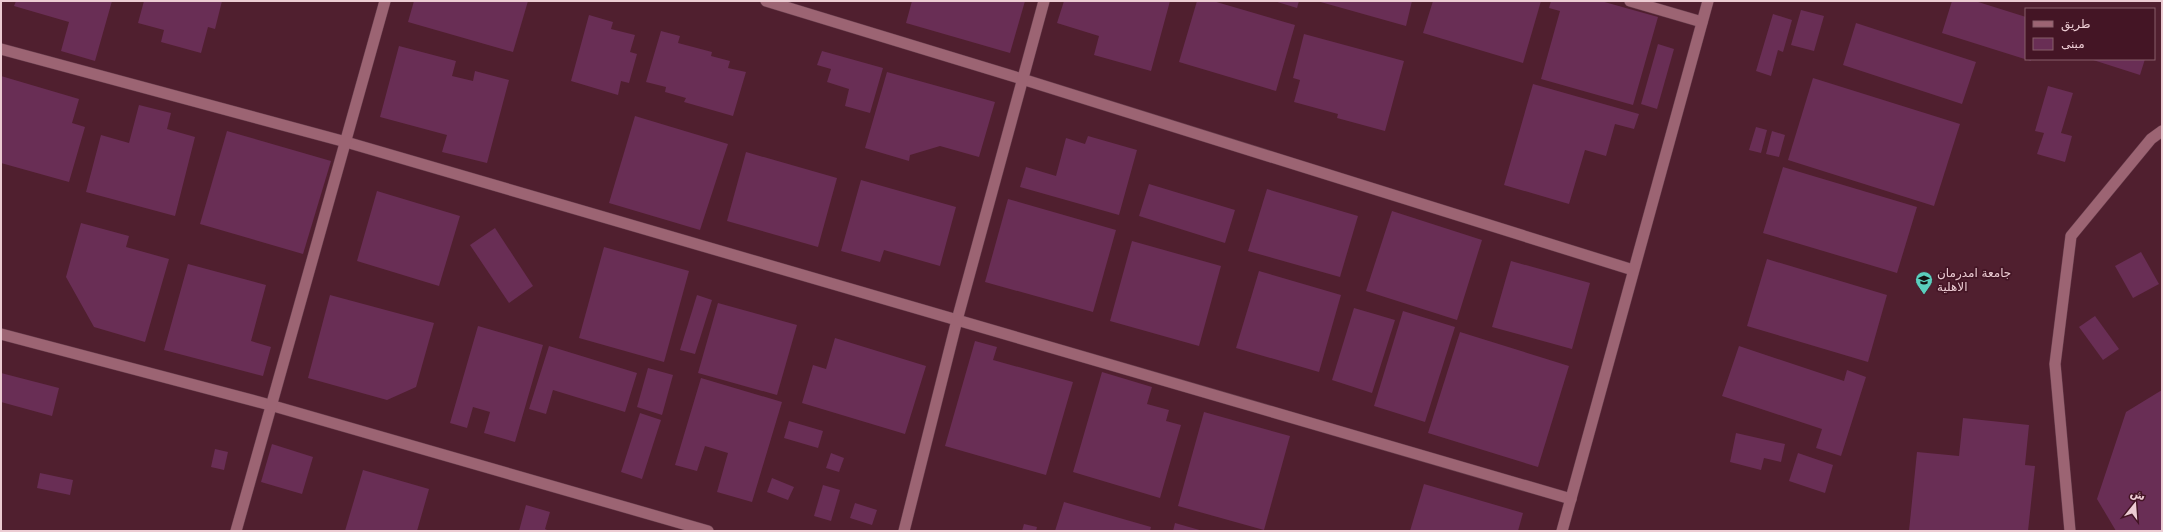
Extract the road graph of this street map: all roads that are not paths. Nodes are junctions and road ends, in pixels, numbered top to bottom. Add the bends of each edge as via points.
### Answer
1 (385, 1) edge
2 (766, 1) edge
3 (1044, 1) edge
4 (1630, 1) edge
5 (1708, 1) edge
6 (1702, 22) junction
7 (1, 49) edge
8 (1022, 79) junction
9 (2162, 131) edge
10 (346, 142) junction
11 (1633, 270) junction
12 (957, 320) junction
13 (1, 334) edge
14 (270, 405) junction
15 (1571, 499) junction
16 (236, 531) edge
17 (708, 531) edge
18 (904, 531) edge
19 (1562, 531) edge
20 (2070, 531) edge

1 - 10 street
2 - 8 street
3 - 8 street
4 - 6 street
5 - 6 street
6 - 11 street
7 - 10 street
8 - 11 street
8 - 12 street
9 - 20 street via 2151,139 2070,236 2055,364
10 - 12 street
10 - 14 street
11 - 15 street
12 - 15 street
12 - 18 street
13 - 14 street
14 - 16 street
14 - 17 street
15 - 19 street

